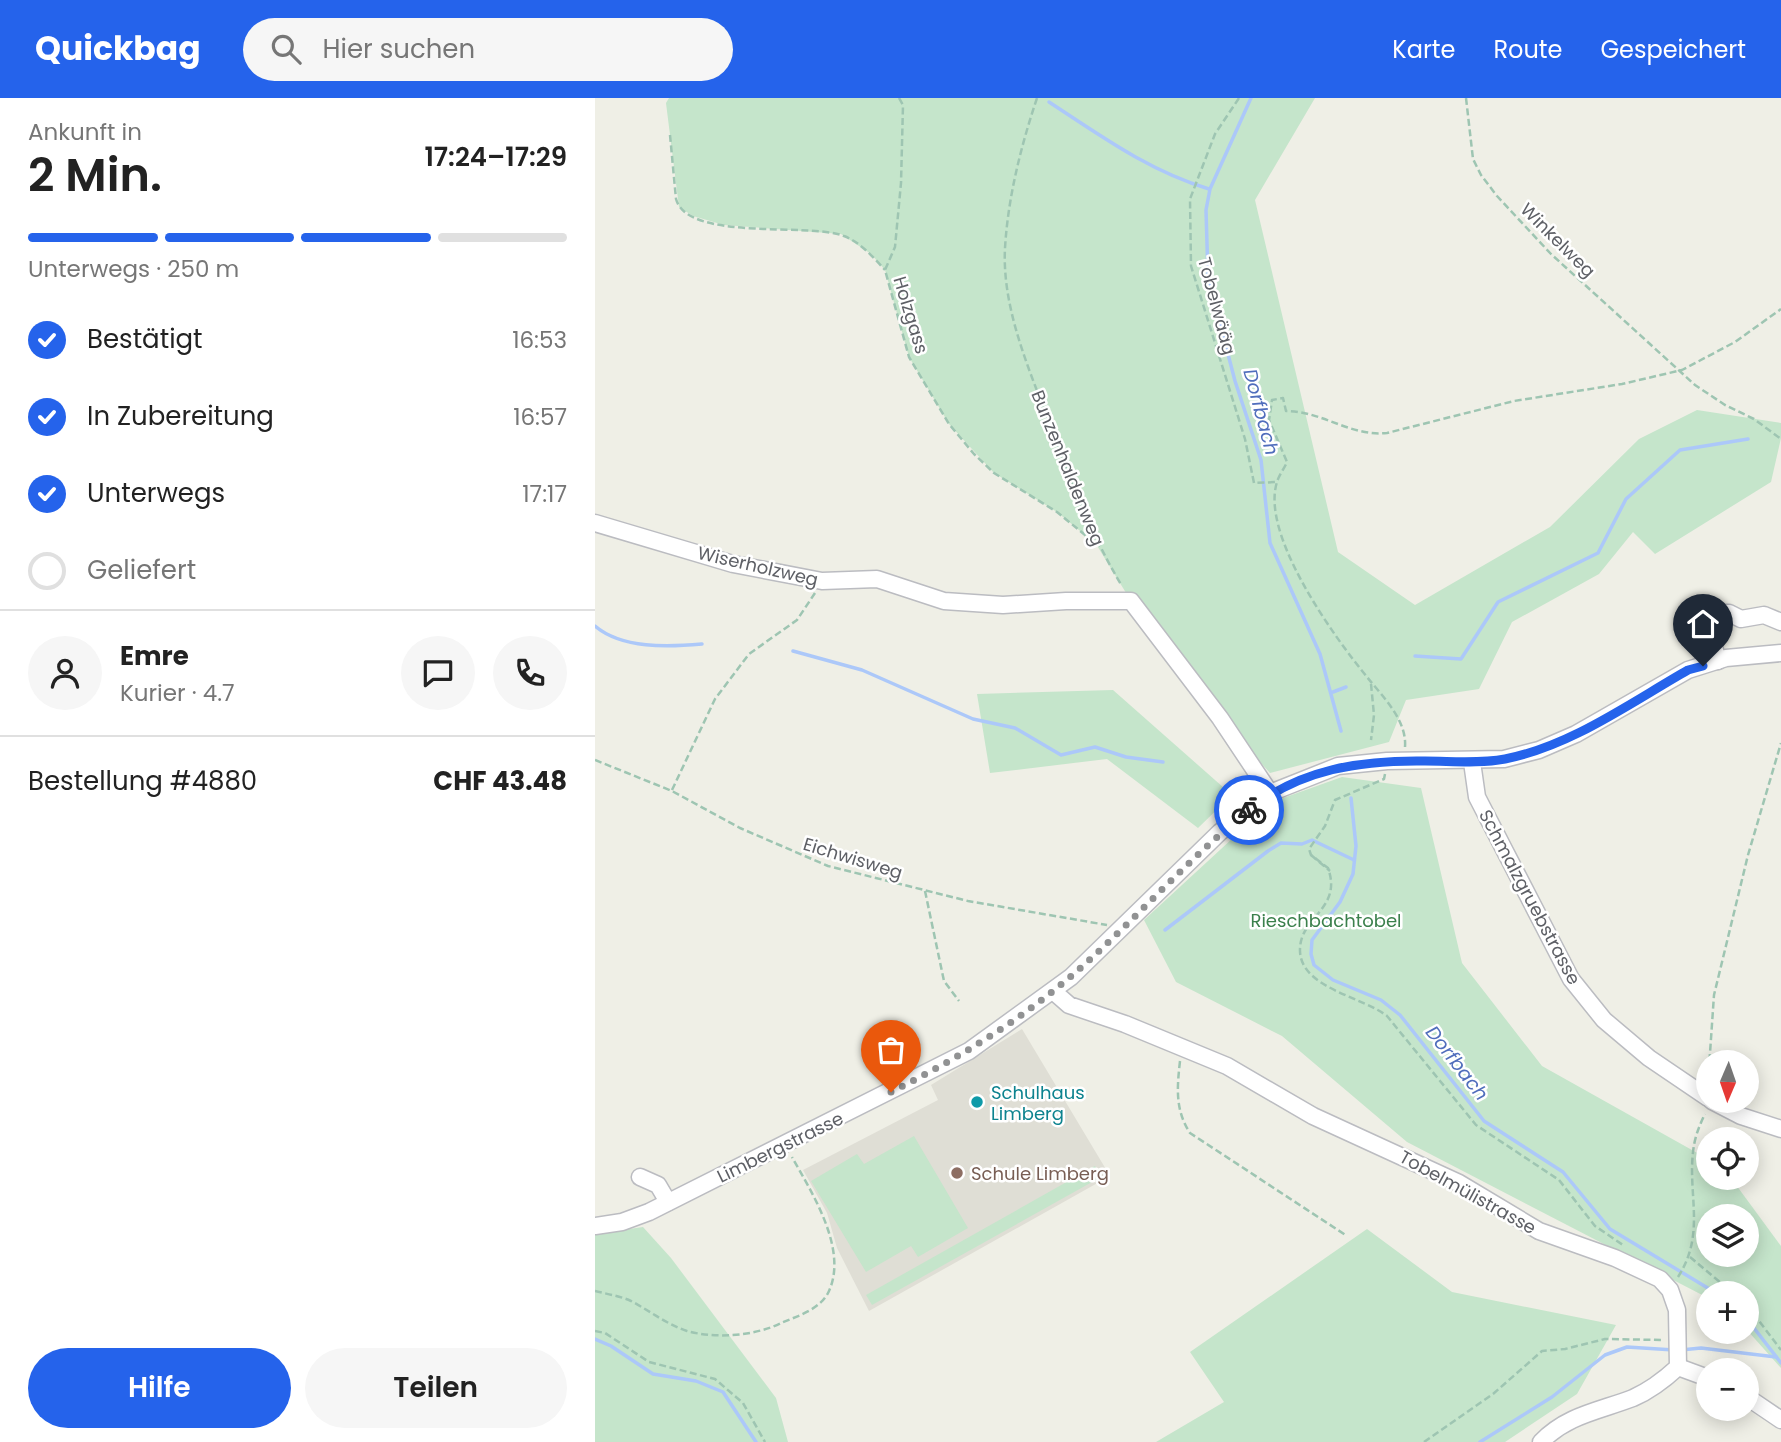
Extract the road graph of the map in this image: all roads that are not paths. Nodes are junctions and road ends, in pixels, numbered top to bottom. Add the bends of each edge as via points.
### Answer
1 (595, 523) edge
2 (1781, 622) edge
3 (1781, 653) edge
4 (1718, 661) junction
5 (1472, 762) junction
6 (1270, 793) junction
7 (1053, 991) junction
8 (1696, 1092) edge
9 (1734, 1113) edge
10 (1781, 1129) edge
11 (640, 1177) dead end
12 (668, 1202) junction
13 (595, 1226) edge
14 (1678, 1351) junction
15 (1696, 1367) edge
16 (1759, 1405) edge
17 (1781, 1420) edge
18 (1541, 1442) edge

1 - 6 street, Wiserholzweg via 733,564 822,581 877,579 944,601 991,605 1131,601
2 - 4 street via 1764,615 1741,619 1729,612 1718,613 1711,630
3 - 4 street, Limbergstrasse
4 - 5 street, Limbergstrasse via 1688,670 1539,750
5 - 6 street, Limbergstrasse via 1338,766
5 - 8 street, Schmalzgruebstrasse via 1477,797 1571,979 1604,1020
6 - 7 street, Limbergstrasse via 1220,832
7 - 12 street, Limbergstrasse via 969,1051
7 - 14 street, Tobelmülistrasse via 1069,1005 1227,1066 1313,1115 1459,1182 1539,1231 1660,1279 1675,1301
9 - 10 street, Schmalzgruebstrasse
11 - 12 street via 658,1185
12 - 13 street, Limbergstrasse via 622,1222
14 - 15 street
14 - 18 street via 1635,1397 1570,1419
16 - 17 street

